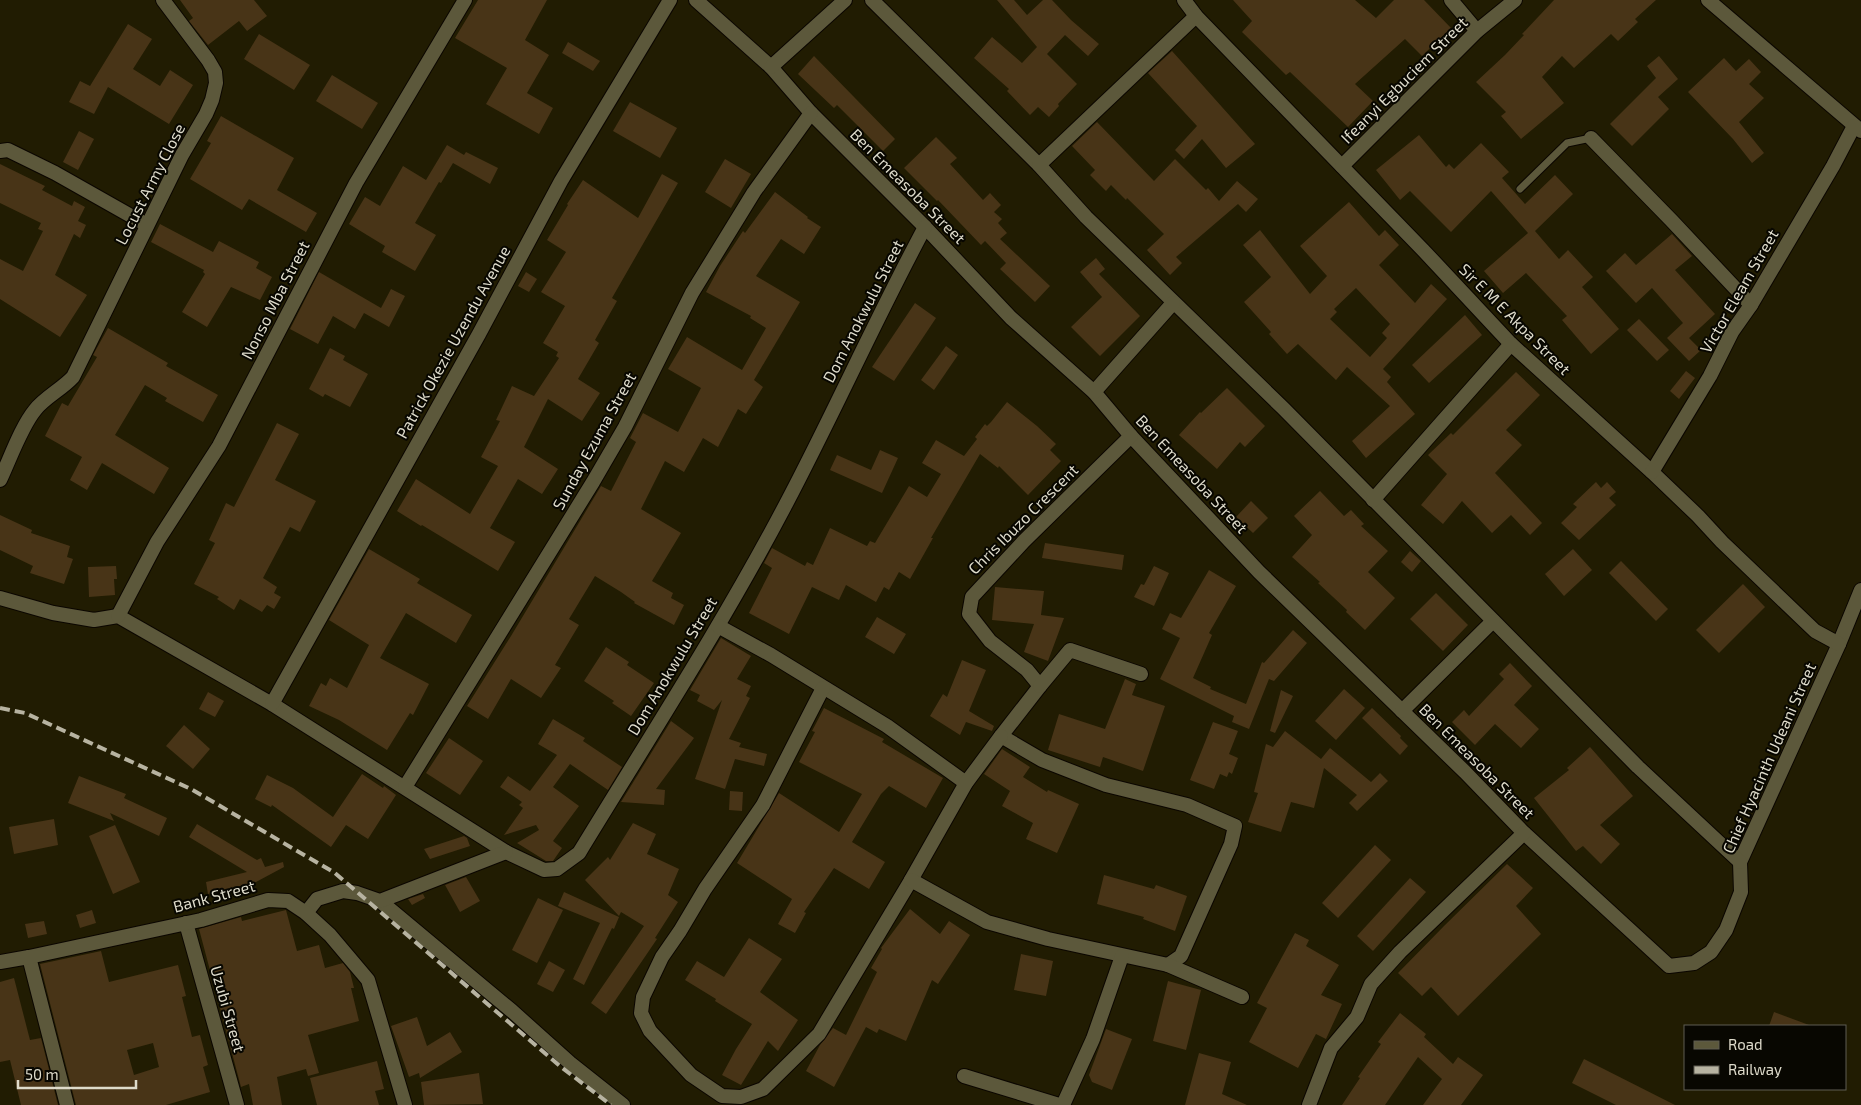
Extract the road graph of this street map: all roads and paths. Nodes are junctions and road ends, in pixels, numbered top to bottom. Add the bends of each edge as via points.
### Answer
1 (163, 0) edge
2 (465, 0) edge
3 (670, 0) edge
4 (696, 0) edge
5 (845, 0) edge
6 (872, 0) edge
7 (1184, 0) edge
8 (1451, 0) edge
9 (1515, 0) edge
10 (1708, 0) edge
11 (1196, 16) junction
12 (1477, 31) junction
13 (770, 67) junction
14 (811, 113) junction
15 (1857, 128) edge
16 (1591, 138) joint
17 (0, 152) edge
18 (1039, 165) junction
19 (1342, 166) junction
20 (1520, 189) dead end
21 (147, 225) junction
22 (925, 227) junction
23 (1173, 303) junction
24 (1751, 305) junction
25 (1511, 344) junction
26 (1094, 392) junction
27 (1131, 436) junction
28 (1652, 472) junction
29 (0, 480) edge
30 (1373, 500) junction
31 (1861, 590) edge
32 (0, 598) edge
33 (118, 616) junction
34 (1493, 621) junction
35 (718, 626) junction
36 (1839, 644) junction
37 (1141, 674) dead end
38 (1040, 686) junction
39 (823, 688) junction
40 (272, 704) junction
41 (1402, 711) junction
42 (1002, 736) junction
43 (966, 783) junction
44 (405, 787) junction
45 (1524, 833) junction
46 (506, 852) junction
47 (1740, 862) junction
48 (911, 880) junction
49 (380, 901) junction
50 (306, 913) junction
51 (186, 923) junction
52 (1122, 956) junction
53 (29, 957) junction
54 (0, 962) edge
55 (1168, 965) junction
56 (1669, 966) joint
57 (1242, 997) dead end
58 (964, 1076) dead end
59 (66, 1105) edge
60 (237, 1105) edge
61 (405, 1105) edge
62 (623, 1105) edge
63 (1059, 1105) edge
64 (1063, 1105) edge
65 (1309, 1105) edge

1 - 21 street, Locust Army Close via 208,60 216,83 206,114
2 - 33 street, Nonso Mba Street via 356,183 219,446 156,542
3 - 40 street, Patrick Okezie Uzendu Avenue via 561,181
4 - 13 street, Ben Emeasoba Street
5 - 13 street
6 - 18 street
7 - 11 street, Sir E M E Akpa Street
8 - 12 street
9 - 12 street, Ifeanyi Egbuciem Street
10 - 15 street
11 - 18 street
11 - 19 street, Sir E M E Akpa Street
12 - 19 street, Ifeanyi Egbuciem Street
13 - 14 street, Ben Emeasoba Street
14 - 22 street, Ben Emeasoba Street
14 - 44 street, Sunday Ezuma Street via 754,192 692,293 625,427
15 - 24 street, Victor Eleam Street
16 - 20 lane via 1567,143
16 - 24 street
17 - 21 street via 8,150 55,173
18 - 23 street via 1086,217
19 - 25 street, Sir E M E Akpa Street
21 - 29 street, Locust Army Close via 73,377 35,409
22 - 26 street, Ben Emeasoba Street via 1011,318
22 - 35 street, Dom Anokwulu Street via 786,505
23 - 26 street
23 - 30 street
24 - 28 street, Victor Eleam Street via 1732,332 1710,376
25 - 28 street, Sir E M E Akpa Street
25 - 30 street
26 - 27 street, Ben Emeasoba Street
27 - 38 street, Chris Ibuzo Crescent via 972,597 969,614 990,641 1027,670
27 - 41 street, Ben Emeasoba Street via 1259,572
28 - 36 street, Sir E M E Akpa Street via 1815,631
30 - 34 street
31 - 36 street, Chief Hyacinth Udeani Street
32 - 33 street via 53,613 94,620
33 - 40 street, Dom Anokwulu Street
34 - 41 street
34 - 47 street via 1638,767
35 - 39 street
35 - 46 street, Dom Anokwulu Street via 579,853 557,869 544,870
36 - 47 street, Chief Hyacinth Udeani Street
37 - 38 street via 1070,650
38 - 42 street
39 - 43 street via 887,726
39 - 48 street via 763,805 662,957 643,997 641,1013 650,1031 691,1075 722,1096 741,1097 763,1089 820,1034
40 - 44 street, Dom Anokwulu Street
41 - 45 street, Ben Emeasoba Street
42 - 43 street
42 - 55 street via 1042,760 1097,782 1187,805 1235,826 1231,844 1181,956
43 - 48 street
44 - 46 street, Dom Anokwulu Street
45 - 56 street, Ben Emeasoba Street
45 - 65 street via 1371,984 1357,1017 1331,1048
46 - 49 street
47 - 56 street, Chief Hyacinth Udeani Street via 1741,892 1726,930 1712,952 1694,963
48 - 52 street via 986,922
49 - 50 street via 343,891 318,899
49 - 62 street
50 - 51 street, Bank Street via 288,901 268,900
50 - 61 street, Bank Street via 330,935 368,980
51 - 53 street, Bank Street
51 - 60 street, Uzubi Street
52 - 55 street
52 - 64 street via 1093,1039
53 - 54 street, Bank Street
53 - 59 street
55 - 57 street
58 - 63 street

